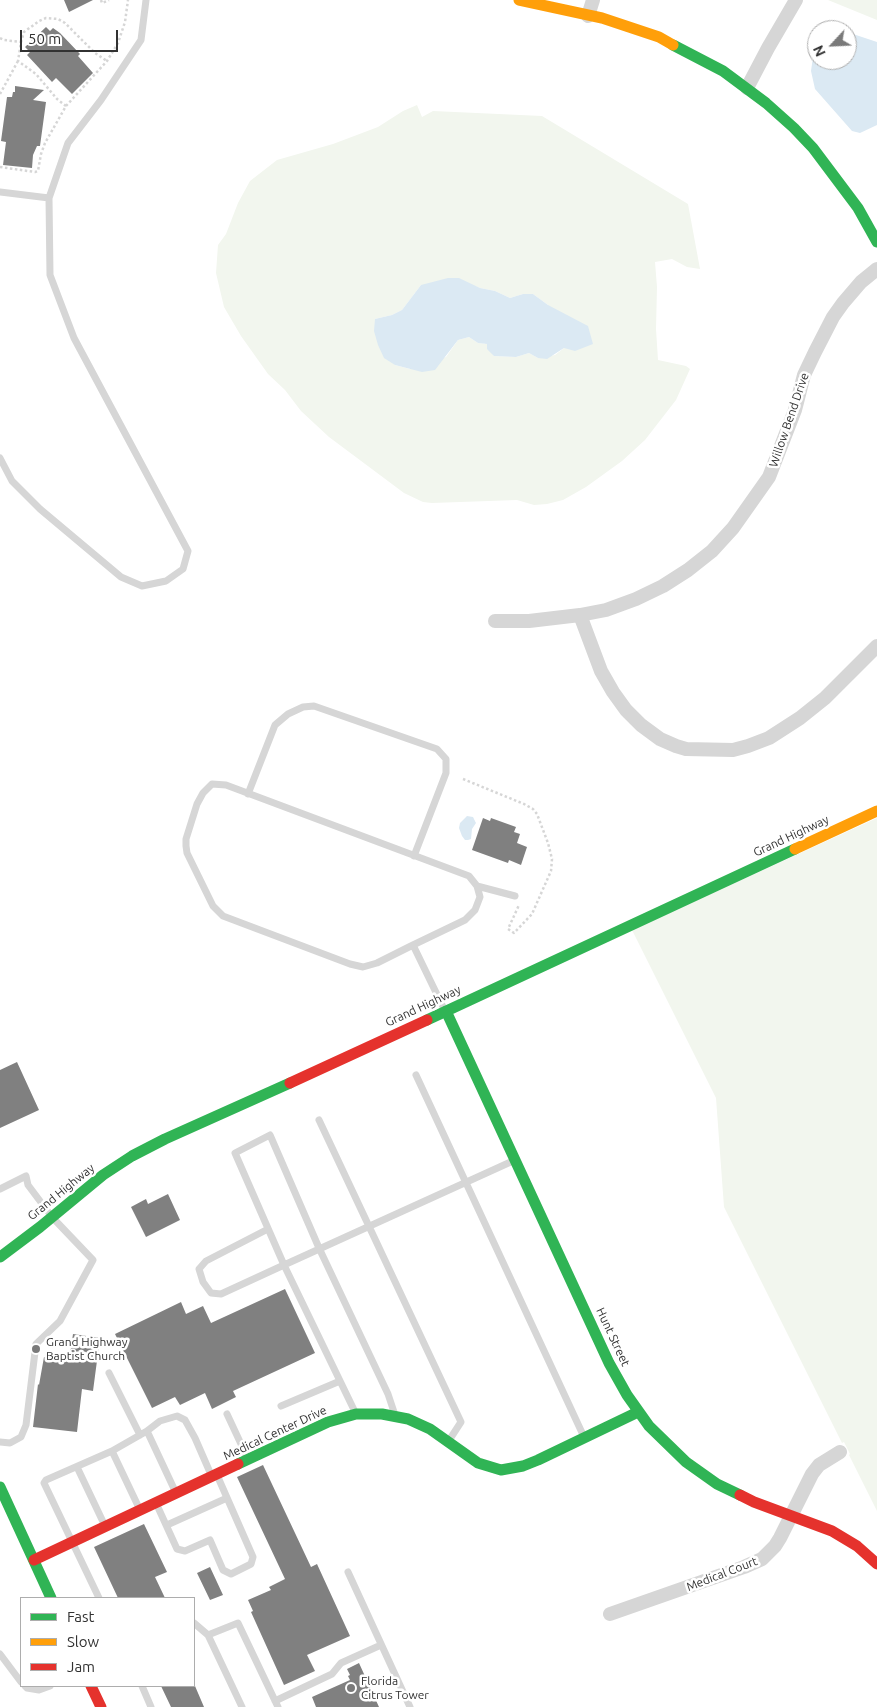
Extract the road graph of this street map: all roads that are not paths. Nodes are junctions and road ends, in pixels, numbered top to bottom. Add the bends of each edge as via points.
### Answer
1 (146, 0) edge
2 (519, 0) edge
3 (593, 0) edge
4 (796, 0) edge
5 (588, 16) junction
6 (747, 88) junction
7 (0, 192) edge
8 (49, 198) junction
9 (877, 242) edge
10 (877, 269) edge
11 (0, 458) edge
12 (580, 615) junction
13 (495, 621) dead end
14 (877, 646) edge
15 (248, 794) junction
16 (877, 811) edge
17 (414, 856) junction
18 (477, 886) junction
19 (515, 896) dead end
20 (413, 945) junction
21 (446, 1011) junction
22 (416, 1075) dead end
23 (319, 1120) dead end
24 (515, 1160) junction
25 (466, 1182) junction
26 (0, 1189) edge
27 (52, 1217) junction
28 (369, 1226) junction
29 (268, 1229) junction
30 (319, 1248) junction
31 (0, 1257) edge
32 (284, 1265) junction
33 (109, 1373) dead end
34 (340, 1381) junction
35 (281, 1406) dead end
36 (638, 1412) junction
37 (228, 1414) dead end
38 (356, 1414) junction
39 (395, 1416) junction
40 (143, 1433) junction
41 (584, 1438) junction
42 (0, 1442) edge
43 (448, 1442) junction
44 (112, 1450) junction
45 (840, 1452) dead end
46 (249, 1460) junction
47 (77, 1467) junction
48 (214, 1476) junction
49 (0, 1487) edge
50 (176, 1494) junction
51 (227, 1498) junction
52 (156, 1503) junction
53 (140, 1510) junction
54 (792, 1515) junction
55 (167, 1526) junction
56 (105, 1527) junction
57 (72, 1542) junction
58 (34, 1560) junction
59 (877, 1564) edge
60 (348, 1572) dead end
61 (51, 1597) edge
62 (99, 1597) edge
63 (610, 1614) dead end
64 (195, 1624) edge
65 (208, 1635) junction
66 (381, 1644) junction
67 (0, 1654) edge
68 (20, 1681) edge
69 (26, 1687) edge
70 (47, 1687) edge
71 (91, 1687) edge
72 (142, 1687) edge
73 (276, 1704) edge
74 (101, 1707) edge
75 (151, 1707) edge
76 (242, 1707) edge
77 (410, 1707) edge

1 - 8 lane via 141,40 68,143
2 - 5 street
3 - 5 street
4 - 6 street
5 - 6 street via 658,37 723,71
6 - 9 street via 813,148 858,208
7 - 8 lane
8 - 11 lane via 50,275 74,338 188,551 183,569 166,581 142,586 121,577 40,509 12,481
10 - 12 street, Willow Bend Drive via 843,303 814,352 769,477 733,528 712,551 664,586 636,600
12 - 13 street, Willow Bend Drive
12 - 14 street via 601,670 626,710 660,739 686,749 733,750 769,738 825,698
15 - 17 lane
15 - 17 lane via 274,725 303,707 314,706 437,749 446,758 446,773
15 - 20 lane via 226,785 212,784 197,804 186,839 187,853 217,911 363,967
16 - 21 street, Grand Highway
17 - 18 lane via 470,876
18 - 19 lane
18 - 20 lane via 480,897 466,920
20 - 21 lane
21 - 24 street, Hunt Street
21 - 27 street, Grand Highway via 165,1138 103,1175
22 - 25 lane
23 - 28 lane
24 - 25 lane
24 - 36 street, Hunt Street via 609,1363
25 - 28 lane
25 - 41 lane
26 - 27 lane via 26,1176 28,1185
27 - 31 street, Grand Highway
27 - 42 lane via 93,1260 60,1321 36,1344 26,1425 21,1437 10,1443
28 - 30 lane
28 - 43 lane via 461,1422
29 - 30 lane via 235,1152 270,1135
29 - 32 lane
29 - 32 lane via 206,1261 199,1269 203,1282 211,1293 221,1294
30 - 32 lane
30 - 39 lane via 388,1394
32 - 34 lane
33 - 40 lane
34 - 35 lane
34 - 38 lane
36 - 41 street, Medical Center Drive
36 - 54 street, Hunt Street via 660,1439 701,1474 734,1493
37 - 46 lane
38 - 39 street, Medical Center Drive
38 - 46 street, Medical Center Drive via 328,1422
39 - 43 street, Medical Center Drive via 419,1423
40 - 44 lane
40 - 48 lane via 168,1418 177,1416 185,1420
40 - 50 lane
41 - 43 street, Medical Center Drive via 523,1466 501,1470 478,1463
44 - 47 lane
44 - 53 lane
45 - 54 street, Medical Court via 812,1474
46 - 48 street, Medical Center Drive
47 - 56 lane
47 - 57 lane via 44,1483
48 - 50 street, Medical Center Drive
48 - 51 lane
49 - 58 street
50 - 52 street, Medical Center Drive
51 - 55 lane
51 - 55 lane via 253,1557 251,1564 231,1574 223,1570 210,1540 185,1551 177,1549
52 - 53 street, Medical Center Drive
52 - 55 lane
53 - 56 street, Medical Center Drive
54 - 59 street, Hunt Street via 845,1538
54 - 63 street, Medical Court via 775,1546 762,1559
56 - 57 street, Medical Center Drive
57 - 58 street, Medical Center Drive
57 - 62 lane
58 - 61 street
60 - 66 lane
64 - 65 lane
65 - 73 lane via 238,1623
65 - 76 lane
66 - 73 lane via 341,1663 332,1674
66 - 77 lane
67 - 68 lane
69 - 70 lane via 39,1690
71 - 74 street
72 - 75 lane

